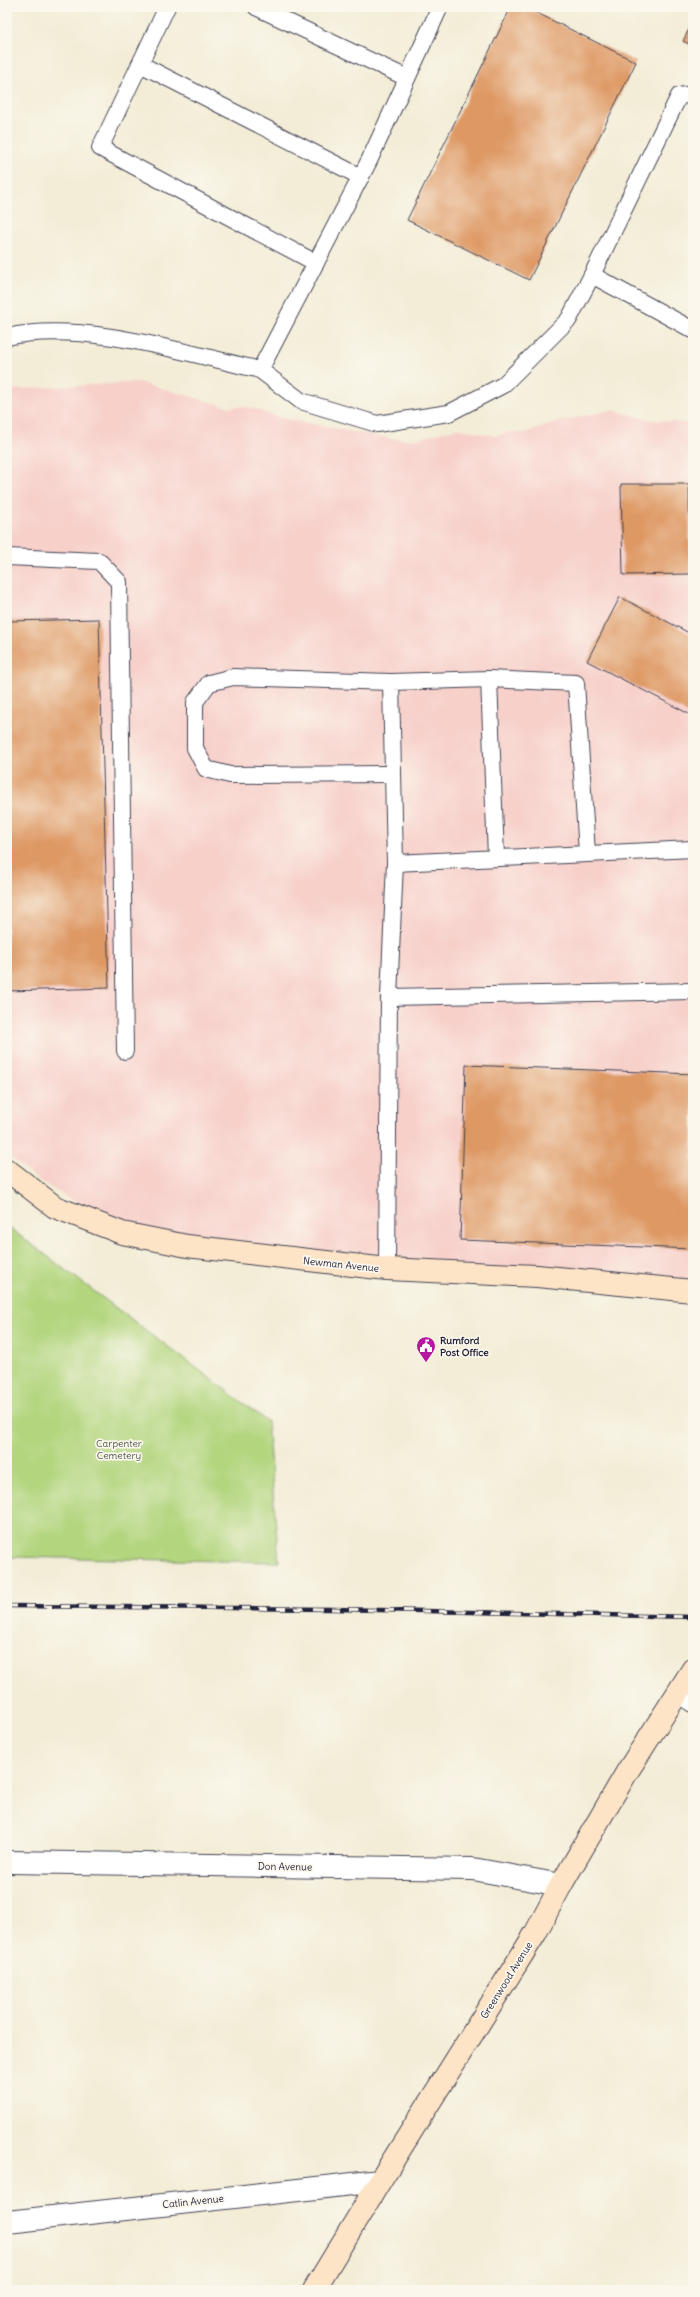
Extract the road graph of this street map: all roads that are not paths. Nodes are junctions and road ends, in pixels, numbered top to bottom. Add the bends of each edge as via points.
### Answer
1 (167, 7) edge
2 (256, 7) edge
3 (440, 7) edge
4 (140, 64) junction
5 (407, 78) junction
6 (693, 94) edge
7 (361, 177) junction
8 (316, 263) junction
9 (592, 275) junction
10 (693, 330) edge
11 (7, 337) edge
12 (260, 370) junction
13 (7, 557) edge
14 (489, 679) junction
15 (391, 682) junction
16 (393, 774) junction
17 (693, 849) edge
18 (587, 853) junction
19 (496, 858) junction
20 (395, 863) junction
21 (693, 991) edge
22 (389, 997) junction
23 (126, 1051) dead end
24 (7, 1170) edge
25 (387, 1269) junction
26 (693, 1291) edge
27 (693, 1669) edge
28 (686, 1696) edge
29 (7, 1862) edge
30 (561, 1885) junction
31 (380, 2181) junction
32 (7, 2222) edge
33 (314, 2290) edge

1 - 4 lane
2 - 5 lane
3 - 5 lane
4 - 7 lane
4 - 8 lane via 100,148
5 - 7 lane
6 - 9 lane via 679,96
7 - 8 lane
8 - 12 lane
9 - 10 lane
9 - 12 lane via 569,319 503,385 449,413 377,424 302,401
11 - 12 lane via 26,333 68,332 114,338
13 - 23 lane via 99,561 119,582
14 - 15 lane
14 - 18 lane via 576,684
14 - 19 lane
15 - 16 lane
15 - 16 lane via 233,676 209,683 195,702 195,748 206,769 230,774
16 - 20 lane
17 - 18 lane
18 - 19 lane
19 - 20 lane
20 - 22 lane
21 - 22 lane
22 - 25 lane
24 - 25 street, Newman Avenue via 54,1207 122,1233 187,1246
25 - 26 street, Newman Avenue via 537,1276
27 - 28 street, Greenwood Avenue
28 - 30 street, Greenwood Avenue via 627,1772
29 - 30 street, Don Avenue via 473,1869
30 - 31 street, Greenwood Avenue via 535,1934
31 - 32 street, Catlin Avenue
31 - 33 street, Greenwood Avenue

